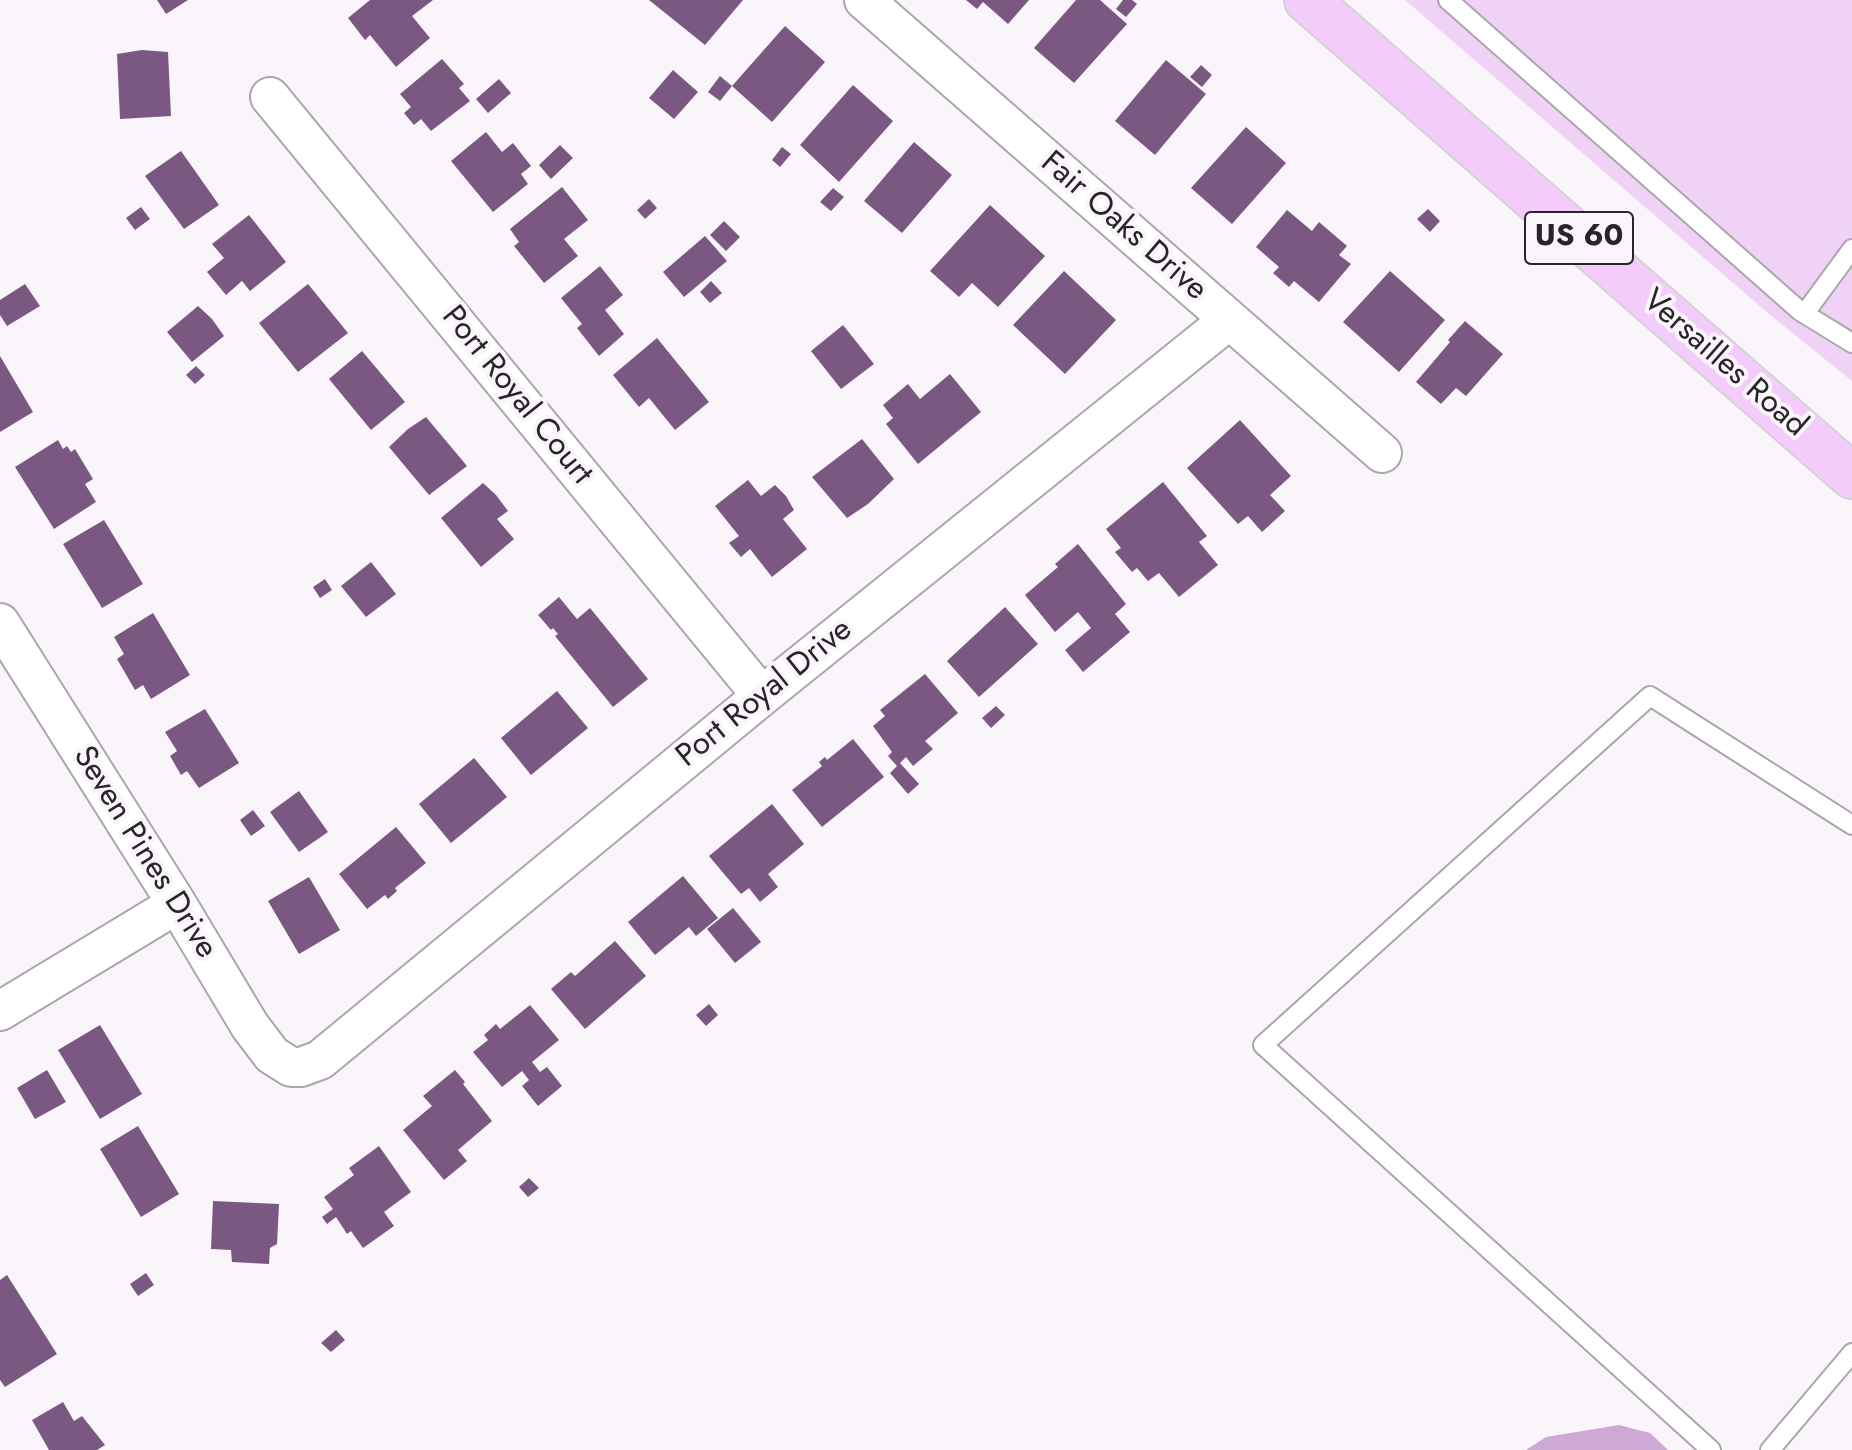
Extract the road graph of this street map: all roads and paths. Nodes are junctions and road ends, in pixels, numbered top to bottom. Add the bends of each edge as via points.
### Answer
1 (864, 0) edge
2 (1307, 0) edge
3 (1448, 0) edge
4 (270, 97) dead end
5 (1852, 249) edge
6 (1805, 313) junction
7 (1229, 320) junction
8 (1852, 343) edge
9 (1382, 453) dead end
10 (1852, 476) edge
11 (0, 623) edge
12 (762, 696) junction
13 (1852, 825) edge
14 (177, 904) junction
15 (0, 1011) edge
16 (301, 1067) joint
17 (1852, 1353) edge
18 (1711, 1450) edge
19 (1770, 1450) edge

1 - 7 street, Fair Oaks Drive
2 - 10 main road, Versailles Road / US 60
3 - 6 lane
4 - 12 street, Port Royal Court
5 - 6 lane
6 - 8 lane
7 - 9 street, Fair Oaks Drive
7 - 12 street, Port Royal Drive
11 - 14 street, Seven Pines Drive
12 - 16 street, Port Royal Drive via 320,1060
13 - 18 lane via 1650,696 1263,1045
14 - 15 street
14 - 16 street, Seven Pines Drive via 272,1055
17 - 19 lane

